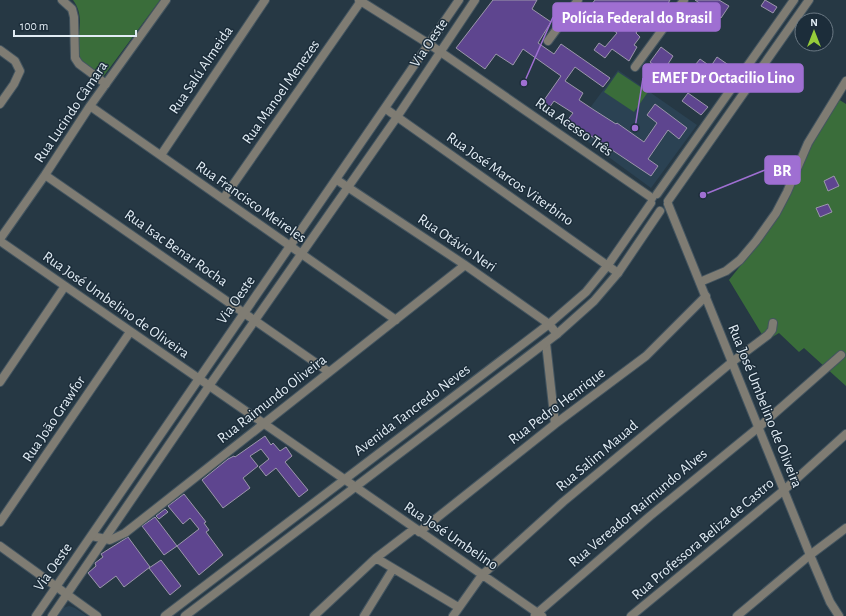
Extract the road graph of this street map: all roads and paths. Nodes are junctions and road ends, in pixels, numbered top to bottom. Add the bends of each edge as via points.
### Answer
1 (62, 0) edge
2 (166, 0) edge
3 (265, 0) edge
4 (459, 0) edge
5 (475, 0) edge
6 (578, 0) edge
7 (684, 0) edge
8 (794, 0) edge
9 (809, 0) edge
10 (360, 1) edge
11 (548, 41) dead end
12 (429, 44) junction
13 (0, 50) edge
14 (440, 52) junction
15 (636, 67) dead end
16 (846, 80) edge
17 (106, 84) junction
18 (0, 104) edge
19 (90, 106) junction
20 (386, 109) junction
21 (397, 117) junction
22 (689, 150) junction
23 (161, 155) junction
24 (699, 156) junction
25 (45, 176) junction
26 (337, 180) junction
27 (348, 187) junction
28 (653, 198) junction
29 (224, 199) junction
30 (668, 202) junction
31 (661, 210) junction
32 (674, 220) junction
33 (0, 240) edge
34 (290, 246) junction
35 (302, 254) junction
36 (465, 265) junction
37 (608, 265) junction
38 (618, 272) junction
39 (700, 282) junction
40 (65, 286) junction
41 (706, 296) junction
42 (244, 312) junction
43 (255, 320) junction
44 (396, 320) junction
45 (773, 323) dead end
46 (549, 324) junction
47 (130, 332) junction
48 (558, 334) junction
49 (546, 343) junction
50 (841, 355) dead end
51 (732, 362) junction
52 (329, 372) junction
53 (199, 378) junction
54 (0, 382) edge
55 (209, 386) junction
56 (262, 424) junction
57 (555, 424) junction
58 (759, 427) junction
59 (846, 434) edge
60 (344, 479) junction
61 (355, 486) junction
62 (784, 490) junction
63 (0, 522) edge
64 (846, 528) edge
65 (416, 530) junction
66 (92, 536) junction
67 (104, 540) junction
68 (0, 546) edge
69 (810, 555) junction
70 (376, 558) junction
71 (393, 569) junction
72 (482, 574) junction
73 (56, 586) junction
74 (66, 595) junction
75 (458, 607) junction
76 (538, 615) edge
77 (36, 616) edge
78 (52, 616) edge
79 (97, 616) edge
80 (165, 616) edge
81 (185, 616) edge
82 (314, 616) edge
83 (364, 616) edge
84 (453, 616) edge
85 (631, 616) edge
86 (737, 616) edge
87 (839, 616) edge

1 - 17 street via 72,9 74,17 75,58 79,64
2 - 17 street, Rua Lucindo Câmara
3 - 23 street, Rua Salú Almeida
4 - 12 street, Via Oeste
5 - 14 street, Via Oeste
6 - 11 street
7 - 15 street
8 - 22 street, Avenida Tancredo Neves
9 - 24 street
10 - 12 street, Rua Acesso Três
10 - 29 street, Rua Manoel Menezes
12 - 14 street, Rua Acesso Três
12 - 20 street, Via Oeste
13 - 18 street via 20,67 14,84
14 - 21 street, Via Oeste
14 - 28 street, Rua Acesso Três
16 - 39 street via 808,143 776,214 740,260 726,271
17 - 19 street, Rua Lucindo Câmara
19 - 23 street, Rua Francisco Meireles
19 - 25 street, Rua Lucindo Câmara
20 - 21 street, Rua José Marcos Viterbino
20 - 26 street, Via Oeste
21 - 27 street, Via Oeste
21 - 37 street, Rua José Marcos Viterbino
22 - 24 street
22 - 28 street, Avenida Tancredo Neves
23 - 29 street, Rua Francisco Meireles
24 - 30 street
25 - 33 street, Rua Lucindo Câmara
25 - 42 street, Rua Isac Benar Rocha
26 - 27 street, Rua Otávio Neri
26 - 34 street, Via Oeste
27 - 35 street, Via Oeste
27 - 36 street, Rua Otávio Neri
28 - 30 street via 663,195
28 - 31 street via 655,210
28 - 37 street, Avenida Tancredo Neves
29 - 34 street, Rua Francisco Meireles
30 - 31 street, Avenida Tancredo Neves
30 - 32 street, Rua José Umbelino de Oliveira
31 - 32 street
31 - 38 street, Avenida Tancredo Neves
32 - 39 street, Rua José Umbelino de Oliveira
33 - 40 street, Rua José Umbelino de Oliveira
34 - 35 street, Rua Francisco Meireles
34 - 42 street, Via Oeste
35 - 43 street, Via Oeste
35 - 44 street, Rua Francisco Meireles
36 - 44 street, Rua Raimundo Oliveira
36 - 46 street, Rua Otávio Neri
37 - 38 street, Rua José Marcos Viterbino
37 - 46 street, Avenida Tancredo Neves via 586,292
38 - 48 street, Avenida Tancredo Neves via 594,301
39 - 41 street, Rua José Umbelino de Oliveira
40 - 47 street, Rua José Umbelino de Oliveira
40 - 54 street
41 - 51 street, Rua José Umbelino de Oliveira
41 - 57 street, Rua Pedro Henrique via 646,356
42 - 43 street, Rua Isac Benar Rocha
42 - 53 street, Via Oeste
43 - 52 street, Rua Isac Benar Rocha
43 - 55 street, Via Oeste
44 - 52 street, Rua Raimundo Oliveira
45 - 51 street, Rua Salim Mauad via 768,335
46 - 48 street, Rua Otávio Neri
46 - 60 street, Avenida Tancredo Neves
47 - 53 street, Rua José Umbelino de Oliveira
47 - 63 street, Rua João Grawfor
48 - 49 street, Avenida Tancredo Neves
49 - 57 street
49 - 61 street, Avenida Tancredo Neves
50 - 58 street
51 - 58 street, Rua José Umbelino de Oliveira
51 - 72 street, Rua Salim Mauad via 563,502
52 - 56 street, Rua Raimundo Oliveira
53 - 55 street, Rua José Umbelino de Oliveira
53 - 66 street, Via Oeste
55 - 56 street, Rua José Umbelino de Oliveira
55 - 67 street, Via Oeste
56 - 60 street, Rua José Umbelino
56 - 67 street, Rua Raimundo Oliveira via 125,533 116,539
57 - 65 street, Rua Pedro Henrique
58 - 62 street, Rua José Umbelino de Oliveira
58 - 76 street, Rua Vereador Raimundo Alves via 650,516
59 - 62 street, Rua Professora Beliza de Castro
60 - 61 street, Rua José Umbelino
60 - 80 street, Avenida Tancredo Neves
61 - 65 street, Rua José Umbelino
61 - 81 street, Avenida Tancredo Neves
62 - 69 street, Rua José Umbelino de Oliveira
62 - 85 street, Rua Professora Beliza de Castro
64 - 69 street
65 - 70 street, Rua Pedro Henrique
65 - 72 street, Rua José Umbelino
66 - 67 street
66 - 73 street, Via Oeste
67 - 74 street, Via Oeste
68 - 73 street
69 - 86 street
69 - 87 street, Rua José Umbelino de Oliveira via 830,602
70 - 71 street
70 - 82 street, Rua Pedro Henrique
71 - 75 street
71 - 83 street
72 - 75 street, Rua Salim Mauad
72 - 76 street, Rua José Umbelino
73 - 74 street
73 - 77 street, Via Oeste
74 - 78 street, Via Oeste
74 - 79 street
75 - 84 street, Rua Salim Mauad

